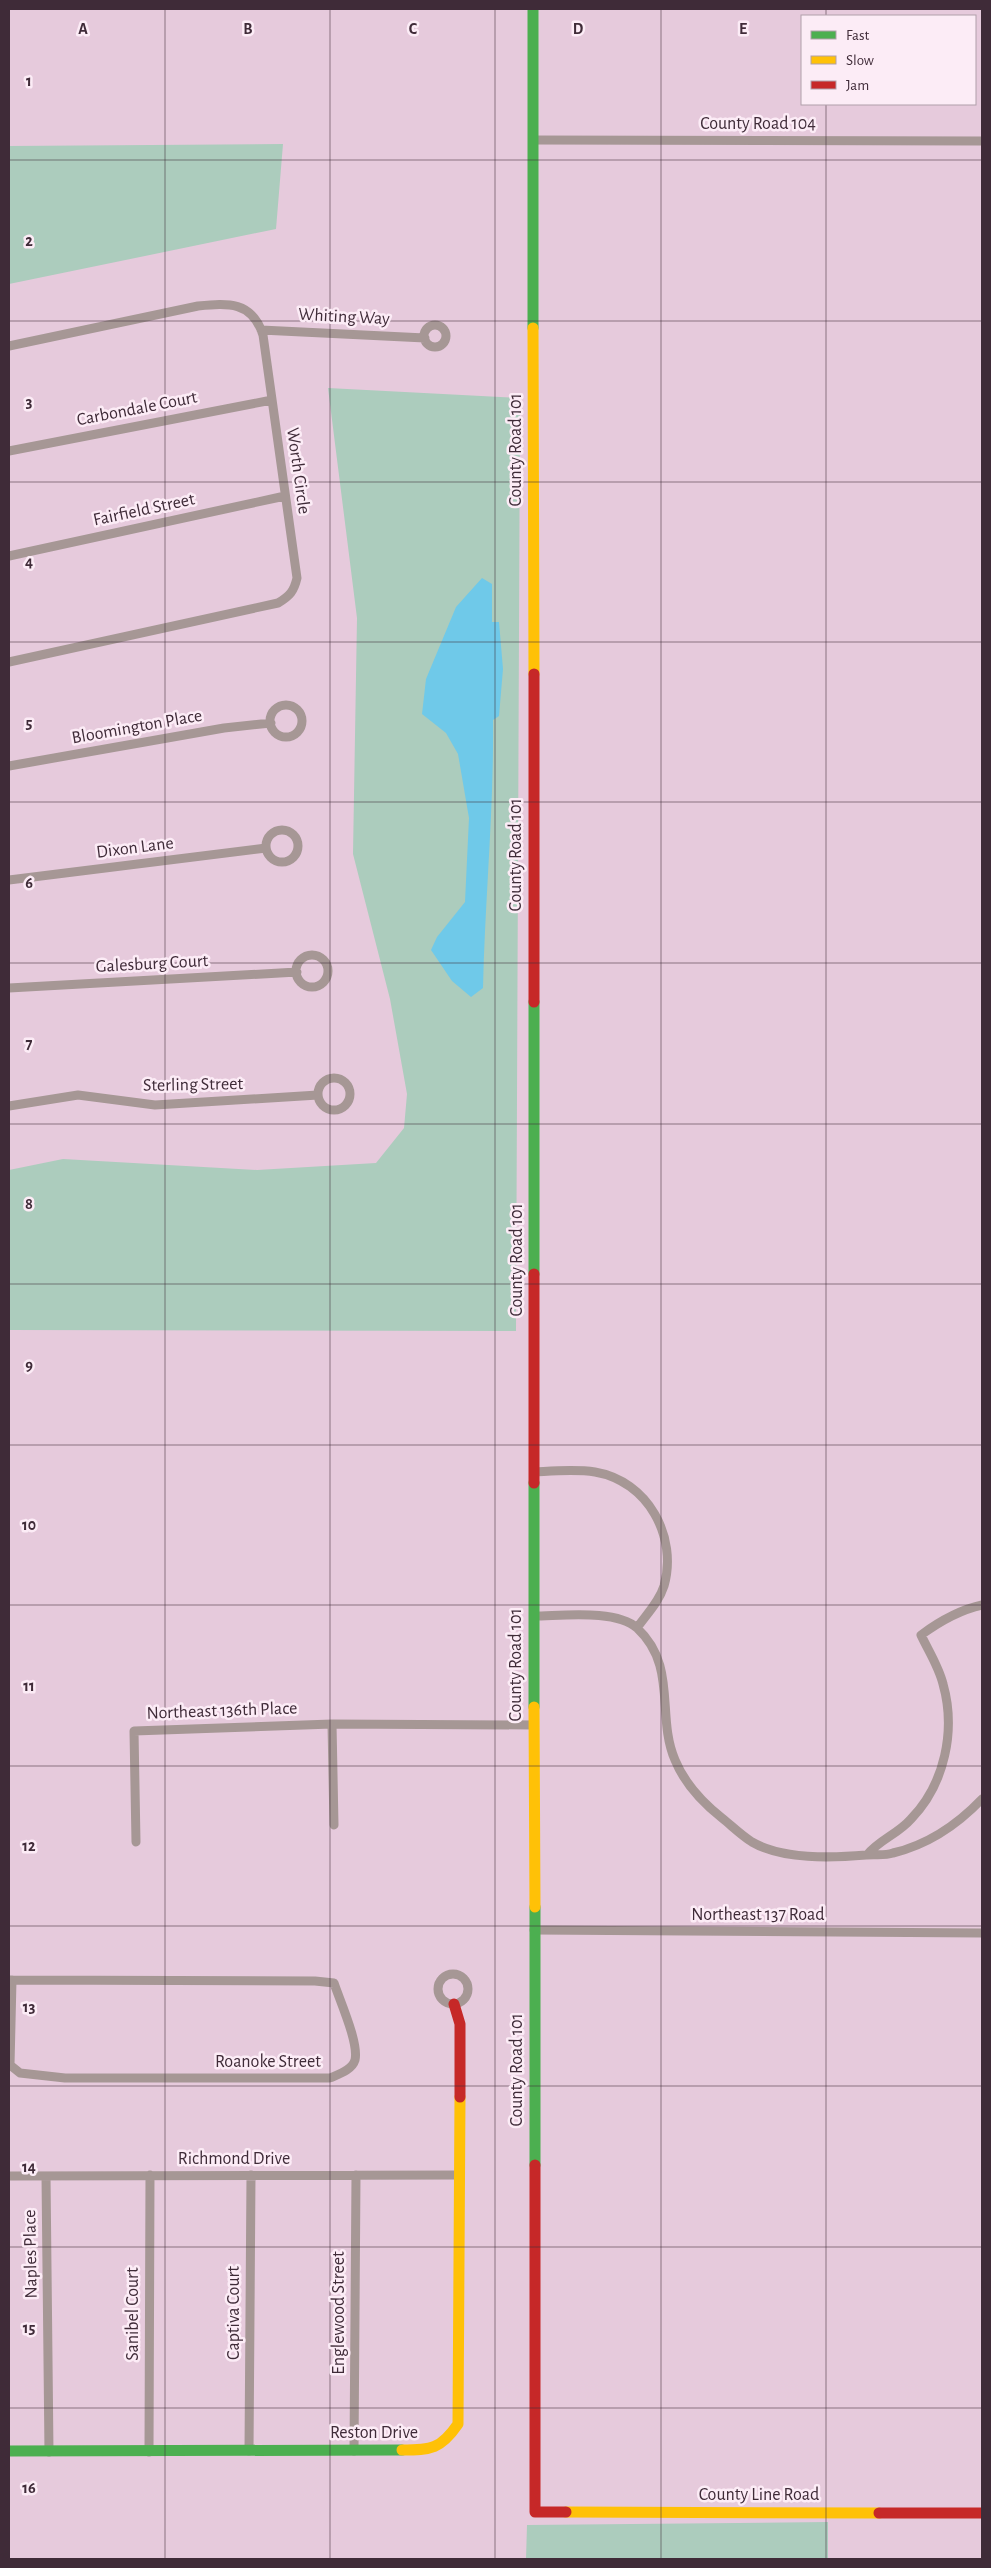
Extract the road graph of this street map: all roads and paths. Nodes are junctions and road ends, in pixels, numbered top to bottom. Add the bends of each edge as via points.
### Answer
1 (533, 9) edge
2 (533, 140) junction
3 (982, 141) edge
4 (261, 330) junction
5 (425, 338) dead end
6 (9, 346) edge
7 (272, 400) junction
8 (9, 450) edge
9 (286, 496) junction
10 (9, 556) edge
11 (9, 662) edge
12 (271, 723) dead end
13 (9, 766) edge
14 (266, 848) dead end
15 (9, 880) edge
16 (297, 972) dead end
17 (9, 988) edge
18 (318, 1095) dead end
19 (9, 1106) edge
20 (534, 1472) junction
21 (982, 1605) edge
22 (534, 1616) junction
23 (637, 1628) junction
24 (332, 1724) junction
25 (534, 1725) junction
26 (982, 1799) edge
27 (334, 1824) dead end
28 (136, 1842) dead end
29 (867, 1855) junction
30 (534, 1930) junction
31 (982, 1933) edge
32 (10, 1980) edge
33 (454, 2004) dead end
34 (356, 2175) junction
35 (460, 2175) junction
36 (9, 2176) edge
37 (46, 2176) junction
38 (150, 2176) junction
39 (251, 2176) junction
40 (9, 2451) edge
41 (354, 2451) junction
42 (48, 2452) junction
43 (149, 2452) junction
44 (249, 2452) junction
45 (535, 2512) joint
46 (982, 2513) edge

1 - 2 street, County Road 101
2 - 3 street, County Road 104
2 - 20 street, County Road 101
4 - 5 street, Whiting Way
4 - 6 street, Worth Circle via 251,312 240,306 219,304
4 - 7 street, Worth Circle
7 - 8 street, Carbondale Court
7 - 9 street, Worth Circle
9 - 10 street, Fairfield Street
9 - 11 street, Worth Circle via 297,578 294,590 278,603
12 - 13 street, Bloomington Place via 224,728
14 - 15 street, Dixon Lane
16 - 17 street, Galesburg Court
18 - 19 street, Sterling Street via 155,1105 78,1095
20 - 22 street, County Road 101
20 - 23 street via 582,1470 610,1476 633,1489 654,1512 666,1543 667,1573 658,1599
21 - 29 street via 966,1608 921,1635 943,1682 948,1703 948,1746 925,1804 893,1836 874,1846
22 - 23 street via 595,1616 623,1620
22 - 25 street, County Road 101
23 - 29 street via 655,1652 661,1669 674,1759 707,1807 753,1843 766,1847 800,1856
24 - 25 street, Northeast 136th Place
24 - 27 street
24 - 28 street, Northeast 136th Place via 134,1731
25 - 30 street, County Road 101
26 - 29 street via 968,1814 945,1830 913,1846 892,1854
30 - 31 street, Northeast 137 Road
30 - 45 street, County Road 101
32 - 32 street, Roanoke Street via 10,2065 20,2073 65,2078 330,2078 346,2071 355,2060 355,2047 334,1983
33 - 35 street, Reston Drive via 460,2024
34 - 35 street, Richmond Drive
34 - 39 street, Richmond Drive
34 - 41 street, Englewood Street
35 - 41 street, Reston Drive via 458,2424 448,2439 430,2450
36 - 37 street, Richmond Drive
37 - 38 street, Richmond Drive
37 - 42 street, Naples Place
38 - 39 street, Richmond Drive
38 - 43 street, Sanibel Court
39 - 44 street, Captiva Court
40 - 42 street, Reston Drive
41 - 44 street, Reston Drive
42 - 43 street, Reston Drive
43 - 44 street, Reston Drive
45 - 46 street, County Line Road

